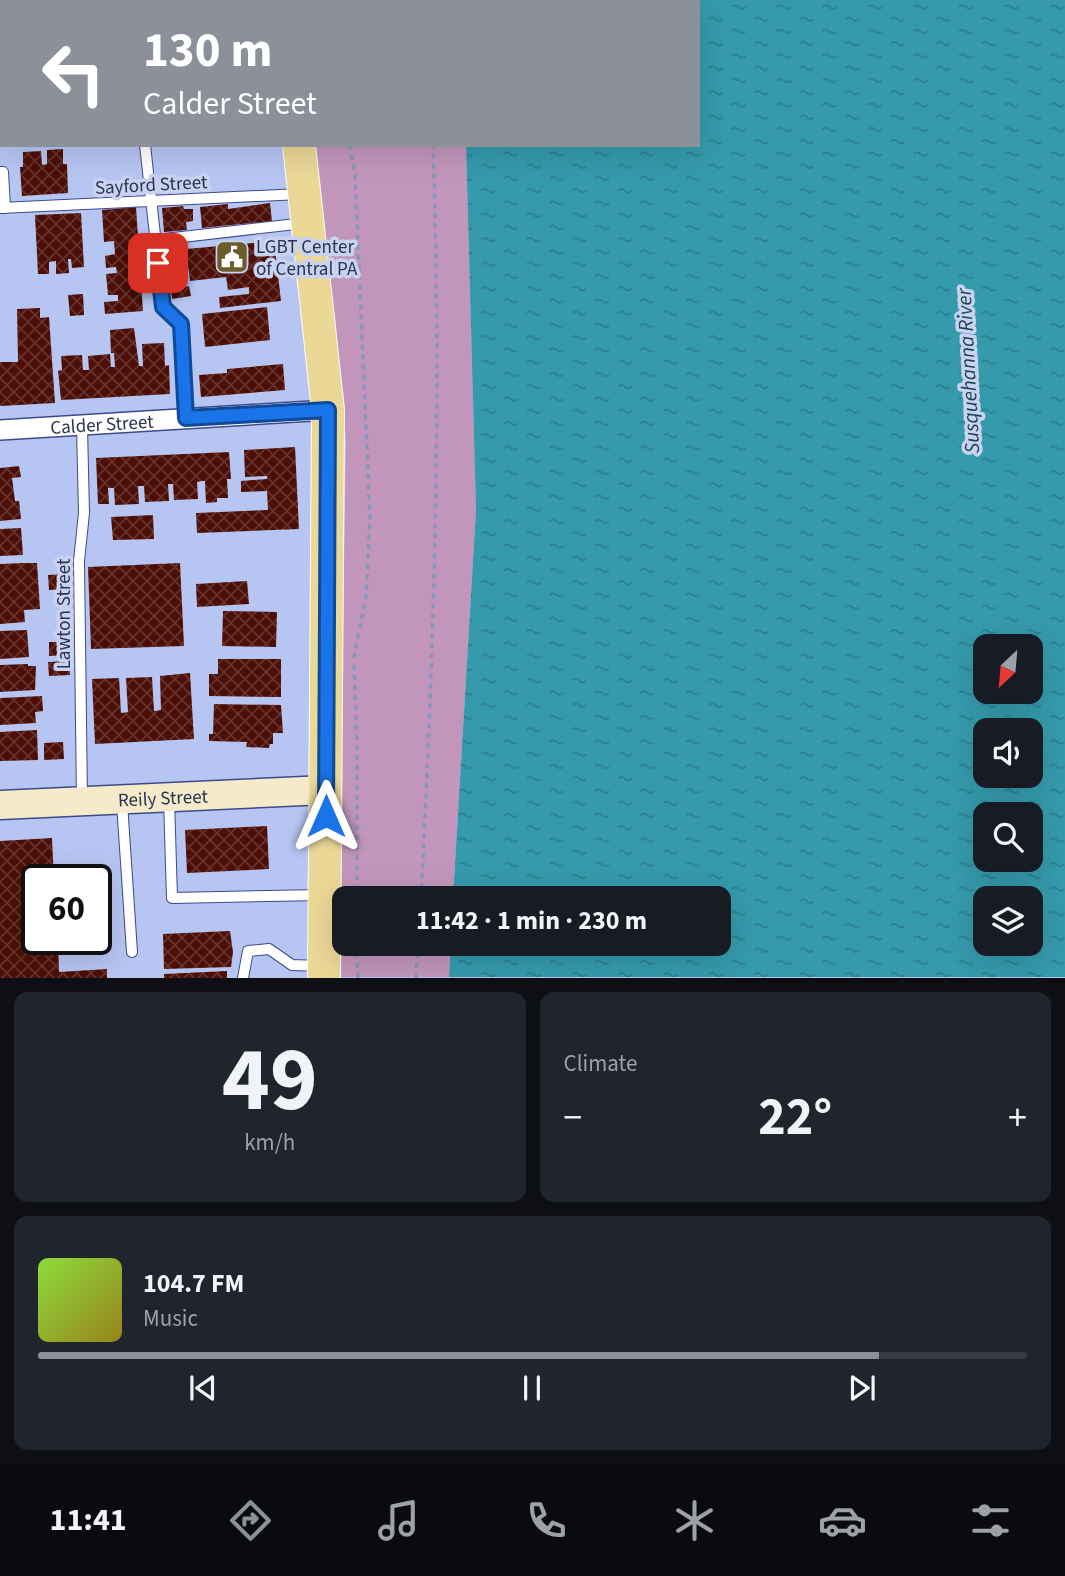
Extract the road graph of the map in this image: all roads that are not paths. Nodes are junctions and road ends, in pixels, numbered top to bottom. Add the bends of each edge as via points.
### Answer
1 (145, 147) edge
2 (299, 147) edge
3 (0, 172) edge
4 (151, 202) junction
5 (2, 208) edge
6 (306, 208) junction
7 (156, 240) junction
8 (328, 410) junction
9 (186, 418) junction
10 (82, 427) junction
11 (0, 430) edge
12 (326, 790) junction
13 (169, 797) junction
14 (121, 799) junction
15 (82, 801) junction
16 (0, 805) edge
17 (325, 895) junction
18 (132, 952) dead end
19 (324, 972) edge
20 (243, 978) edge

1 - 4 lane
2 - 6 main road
3 - 5 lane
4 - 5 lane, Sayford Street
4 - 6 lane, Sayford Street
4 - 7 lane
6 - 7 lane
6 - 8 main road
7 - 9 lane via 163,307 181,324
8 - 9 street, Calder Street
8 - 12 main road
9 - 10 street, Calder Street
10 - 11 street, Calder Street
10 - 15 lane, Lawton Street
12 - 13 main road, Reily Street
12 - 17 main road
13 - 14 main road, Reily Street
13 - 17 lane via 172,898
14 - 15 main road, Reily Street
14 - 18 lane
15 - 16 main road, Reily Street
17 - 19 main road
19 - 20 lane via 292,965 269,948 248,951

